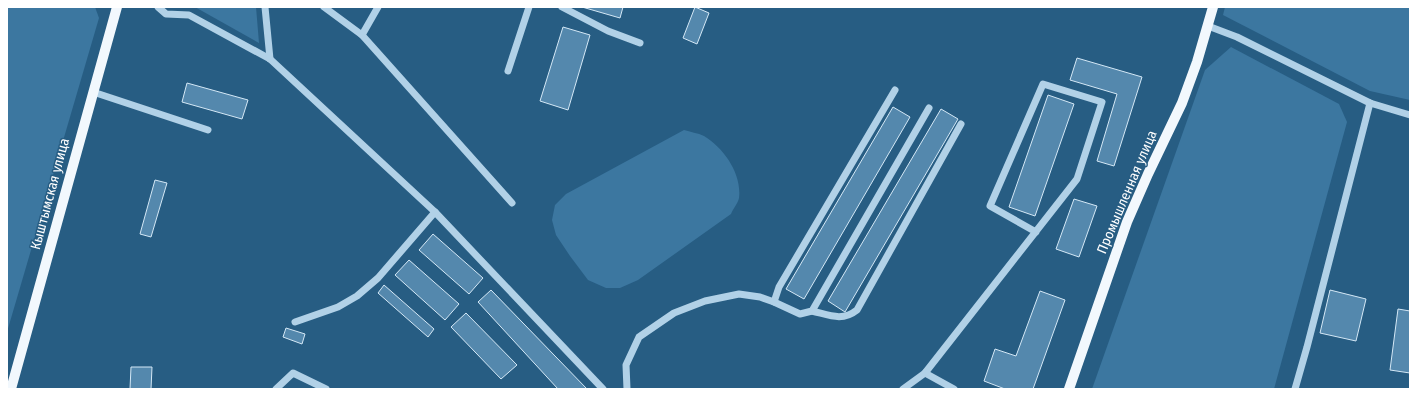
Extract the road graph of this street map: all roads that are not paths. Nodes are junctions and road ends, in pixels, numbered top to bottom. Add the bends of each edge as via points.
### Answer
1 (111, 7) edge
2 (117, 7) edge
3 (158, 7) edge
4 (265, 7) edge
5 (324, 7) edge
6 (378, 7) edge
7 (529, 7) edge
8 (562, 7) edge
9 (1213, 7) edge
10 (112, 22) junction
11 (1208, 26) junction
12 (362, 35) junction
13 (640, 43) dead end
14 (270, 59) junction
15 (508, 71) dead end
16 (895, 90) dead end
17 (93, 92) junction
18 (1370, 103) junction
19 (929, 108) dead end
20 (1410, 115) edge
21 (961, 124) dead end
22 (208, 130) dead end
23 (512, 203) dead end
24 (435, 212) junction
25 (1036, 232) junction
26 (774, 302) junction
27 (812, 311) junction
28 (295, 322) dead end
29 (925, 373) junction
30 (11, 389) edge
31 (276, 389) edge
32 (326, 389) edge
33 (604, 389) edge
34 (627, 389) edge
35 (903, 389) edge
36 (954, 389) edge
37 (1069, 389) edge
38 (1295, 389) edge

1 - 10 street
2 - 10 main road, Кыштымская улица
3 - 14 street via 166,14 189,15
4 - 14 street
5 - 12 street
6 - 12 street
7 - 15 street
8 - 13 street
9 - 11 main road, Промышленная улица
10 - 17 main road, Кыштымская улица
11 - 18 street via 1237,37
11 - 37 main road, Промышленная улица via 1182,103 1127,222
12 - 23 street
14 - 24 street
16 - 26 street via 778,286
17 - 22 street
17 - 30 main road, Кыштымская улица
18 - 20 street
18 - 38 street
19 - 27 street
21 - 27 street via 857,310 840,318
24 - 28 street via 378,278 357,296 338,307
24 - 33 street
25 - 25 street via 1077,179 1102,102 1042,84 990,206
25 - 29 street
26 - 27 street via 800,314
26 - 34 street via 739,294 705,301 674,313 639,337 626,366
29 - 35 street
29 - 36 street
31 - 32 street via 293,373

